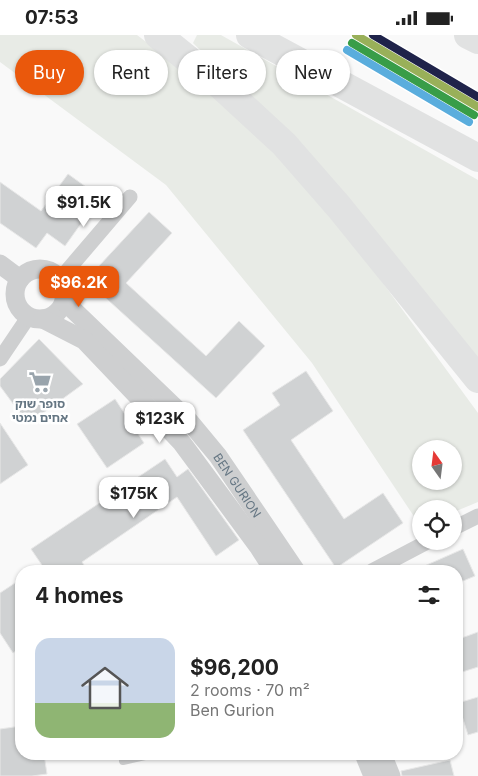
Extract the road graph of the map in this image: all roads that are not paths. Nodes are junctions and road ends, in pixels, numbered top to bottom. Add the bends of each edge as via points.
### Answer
1 (158, 35) edge
2 (250, 35) edge
3 (468, 35) edge
4 (478, 40) edge
5 (478, 158) edge
6 (130, 197) dead end
7 (362, 237) junction
8 (0, 265) edge
9 (60, 279) junction
10 (0, 285) edge
11 (18, 288) junction
12 (64, 301) junction
13 (36, 317) junction
14 (0, 359) edge
15 (478, 379) edge
16 (478, 394) edge
17 (478, 516) edge
18 (462, 525) edge
19 (412, 550) edge
20 (270, 565) edge
21 (292, 565) edge
22 (383, 565) edge
23 (127, 760) edge
24 (366, 760) edge
25 (384, 760) edge
26 (123, 761) dead end
27 (373, 776) edge
28 (391, 776) edge

1 - 7 highway via 271,131
2 - 5 highway
3 - 4 highway
6 - 9 street
7 - 15 highway
7 - 16 highway
8 - 11 street
9 - 11 street via 48,270 32,270
9 - 12 street
10 - 11 street
11 - 13 street via 19,307
12 - 13 street via 56,313
12 - 21 street, BEN GURION via 189,421 218,456
13 - 14 street
13 - 20 street, BEN GURION via 84,339 182,443
17 - 18 street
19 - 22 street
23 - 26 lane
24 - 27 street
25 - 28 street

